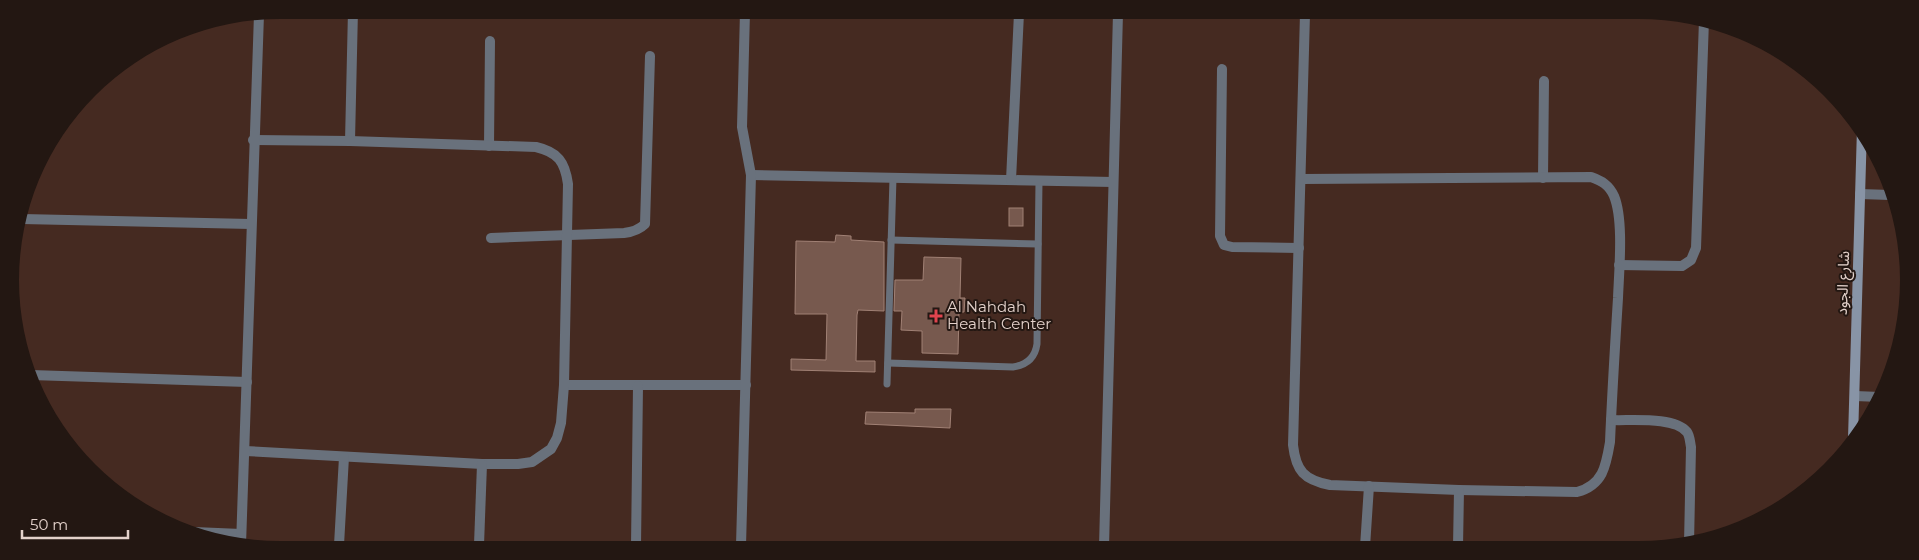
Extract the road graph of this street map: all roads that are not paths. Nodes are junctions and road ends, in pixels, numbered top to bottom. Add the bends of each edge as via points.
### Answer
1 (353, 19) edge
2 (745, 19) edge
3 (1020, 19) edge
4 (1118, 19) edge
5 (1305, 19) edge
6 (258, 20) edge
7 (1704, 27) edge
8 (490, 41) dead end
9 (650, 56) dead end
10 (1222, 69) dead end
11 (1544, 80) dead end
12 (253, 140) junction
13 (350, 141) junction
14 (1861, 143) edge
15 (489, 146) junction
16 (751, 175) junction
17 (893, 178) junction
18 (1542, 178) junction
19 (1302, 179) junction
20 (1011, 180) junction
21 (1039, 181) junction
22 (1113, 182) junction
23 (1860, 194) junction
24 (1886, 195) edge
25 (26, 219) edge
26 (251, 224) junction
27 (568, 235) junction
28 (491, 238) dead end
29 (891, 240) junction
30 (1038, 244) junction
31 (1300, 248) junction
32 (1619, 265) junction
33 (888, 363) junction
34 (37, 375) edge
35 (247, 382) junction
36 (887, 384) dead end
37 (564, 385) junction
38 (746, 385) junction
39 (638, 386) junction
40 (1854, 396) junction
41 (1873, 397) edge
42 (1611, 420) junction
43 (1853, 429) edge
44 (245, 451) junction
45 (344, 457) junction
46 (482, 464) junction
47 (1369, 486) junction
48 (1459, 490) junction
49 (216, 533) edge
50 (241, 534) junction
51 (1689, 536) edge
52 (241, 538) edge
53 (339, 541) edge
54 (479, 541) edge
55 (636, 541) edge
56 (742, 541) edge
57 (1104, 541) edge
58 (1365, 541) edge
59 (1458, 541) edge

1 - 13 street
2 - 16 street via 742,127
3 - 20 street
4 - 22 street
5 - 19 street
6 - 12 street
7 - 32 street via 1696,248 1691,260 1682,266
8 - 15 street
9 - 27 street via 645,224 633,232
10 - 31 street via 1220,236 1224,245 1232,247
11 - 18 street
12 - 13 street
12 - 26 street
13 - 15 street
14 - 23 main road, شارع الجود
15 - 27 street via 536,147 556,155 566,172 568,184
16 - 17 street
16 - 38 street
17 - 20 street
17 - 29 lane
18 - 19 street
18 - 32 street via 1591,177 1609,187 1618,212
19 - 31 street
20 - 21 street
21 - 22 street
21 - 30 lane
22 - 57 street
23 - 24 street
23 - 40 main road, شارع الجود
25 - 26 street
26 - 35 street
27 - 28 street
27 - 37 street
29 - 30 lane
29 - 33 lane
30 - 33 lane via 1037,344 1027,363 1013,367
31 - 47 street via 1294,458 1306,477 1315,482
32 - 42 street
33 - 36 lane
34 - 35 street
35 - 44 street
37 - 39 street
37 - 46 street via 561,422 551,449 532,462
38 - 39 street
38 - 56 street
39 - 55 street
40 - 41 street
40 - 43 main road, شارع الجود
42 - 48 street via 1604,471 1589,489 1577,492
42 - 51 street via 1665,422 1679,425 1688,433 1691,447
44 - 45 street
44 - 50 street
45 - 46 street
45 - 53 street
46 - 54 street
47 - 48 street
47 - 58 street
48 - 59 street
49 - 50 street
50 - 52 street

